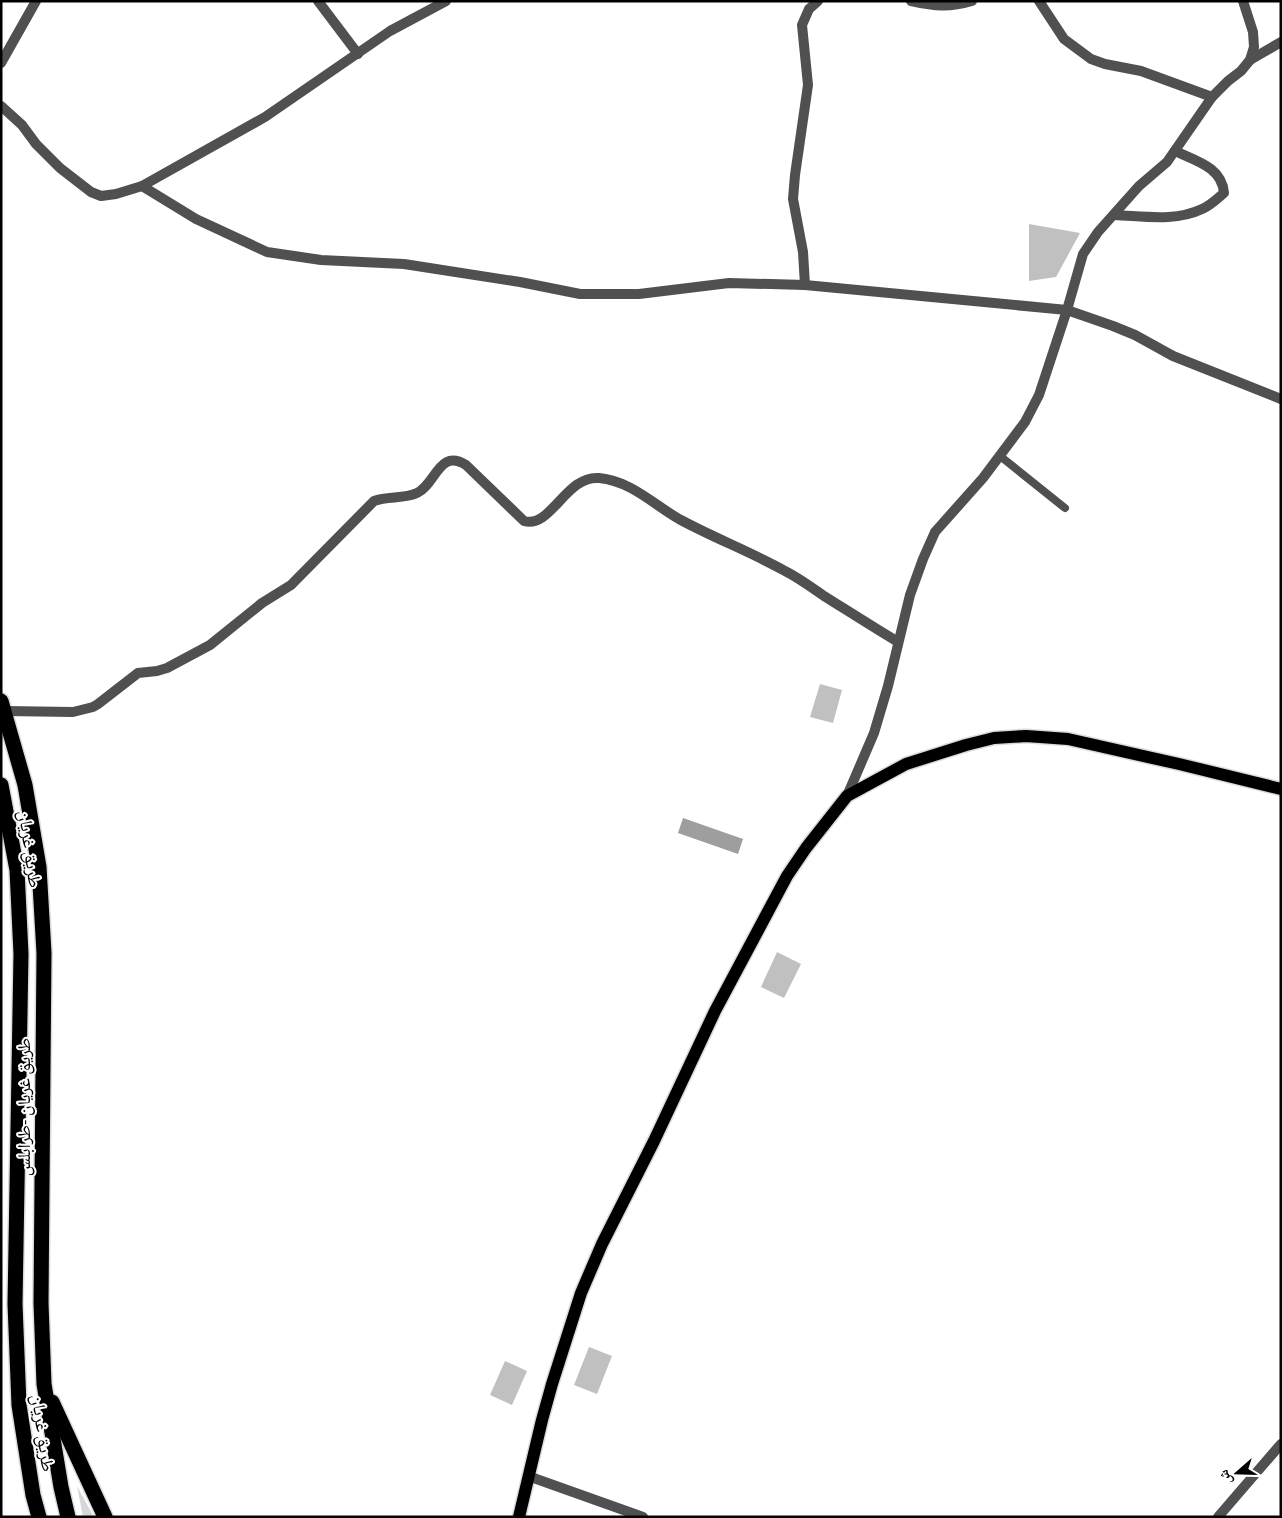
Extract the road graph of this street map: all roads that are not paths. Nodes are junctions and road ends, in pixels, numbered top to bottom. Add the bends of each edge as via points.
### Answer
1 (36, 1) edge
2 (318, 1) edge
3 (446, 1) edge
4 (818, 1) edge
5 (911, 1) edge
6 (972, 1) edge
7 (1039, 1) edge
8 (1243, 1) edge
9 (1281, 42) edge
10 (358, 54) junction
11 (1250, 60) junction
12 (1, 63) edge
13 (1212, 97) junction
14 (1, 106) edge
15 (1175, 151) junction
16 (142, 186) junction
17 (1114, 215) junction
18 (805, 285) junction
19 (1067, 310) junction
20 (1281, 399) edge
21 (1000, 456) junction
22 (1065, 508) dead end
23 (898, 642) junction
24 (3, 706) edge
25 (1, 785) edge
26 (1281, 789) edge
27 (847, 796) junction
28 (44, 1384) junction
29 (1281, 1444) edge
30 (528, 1476) junction
31 (39, 1517) edge
32 (68, 1517) edge
33 (105, 1517) edge
34 (519, 1517) edge
35 (643, 1517) edge
36 (1218, 1517) edge

1 - 12 street
2 - 10 street
3 - 10 street via 390,31
4 - 18 street via 802,25 808,85 793,199 803,252
5 - 6 street via 953,6
7 - 13 street via 1064,39 1091,59 1141,71
8 - 11 street via 1253,32 1254,47
9 - 11 street
10 - 16 street via 265,117
11 - 13 street
13 - 15 street
14 - 16 street via 54,162 90,192 101,196
15 - 17 street
15 - 17 street via 1213,169 1223,182 1224,193 1204,209 1186,216
16 - 18 street via 196,219 267,252 290,256 404,264 580,294 639,294 730,283
17 - 19 street via 1083,254
18 - 19 street
19 - 20 street via 1121,329 1173,356
19 - 21 street via 1039,395 1025,422
21 - 22 lane
21 - 23 street via 936,532 910,595
23 - 24 street via 786,572 679,518 635,489 601,478 584,480 540,520 530,523 524,521 466,465 454,460 448,461 418,492 374,502 291,585 191,656 157,671 138,673 88,708 72,712
23 - 27 street via 874,733
24 - 28 highway, طريق غريان -طرابلس via 25,786 39,867 44,953 41,1303
25 - 31 highway, طريق غريان via 17,870 21,954 16,1304 19,1405
26 - 27 main road via 1068,739 1026,736 994,738 906,764
27 - 30 main road via 786,876 715,1011 610,1228 581,1293
28 - 32 highway, طريق غريان -طرابلس
28 - 33 highway
29 - 36 street
30 - 34 main road
30 - 35 street

